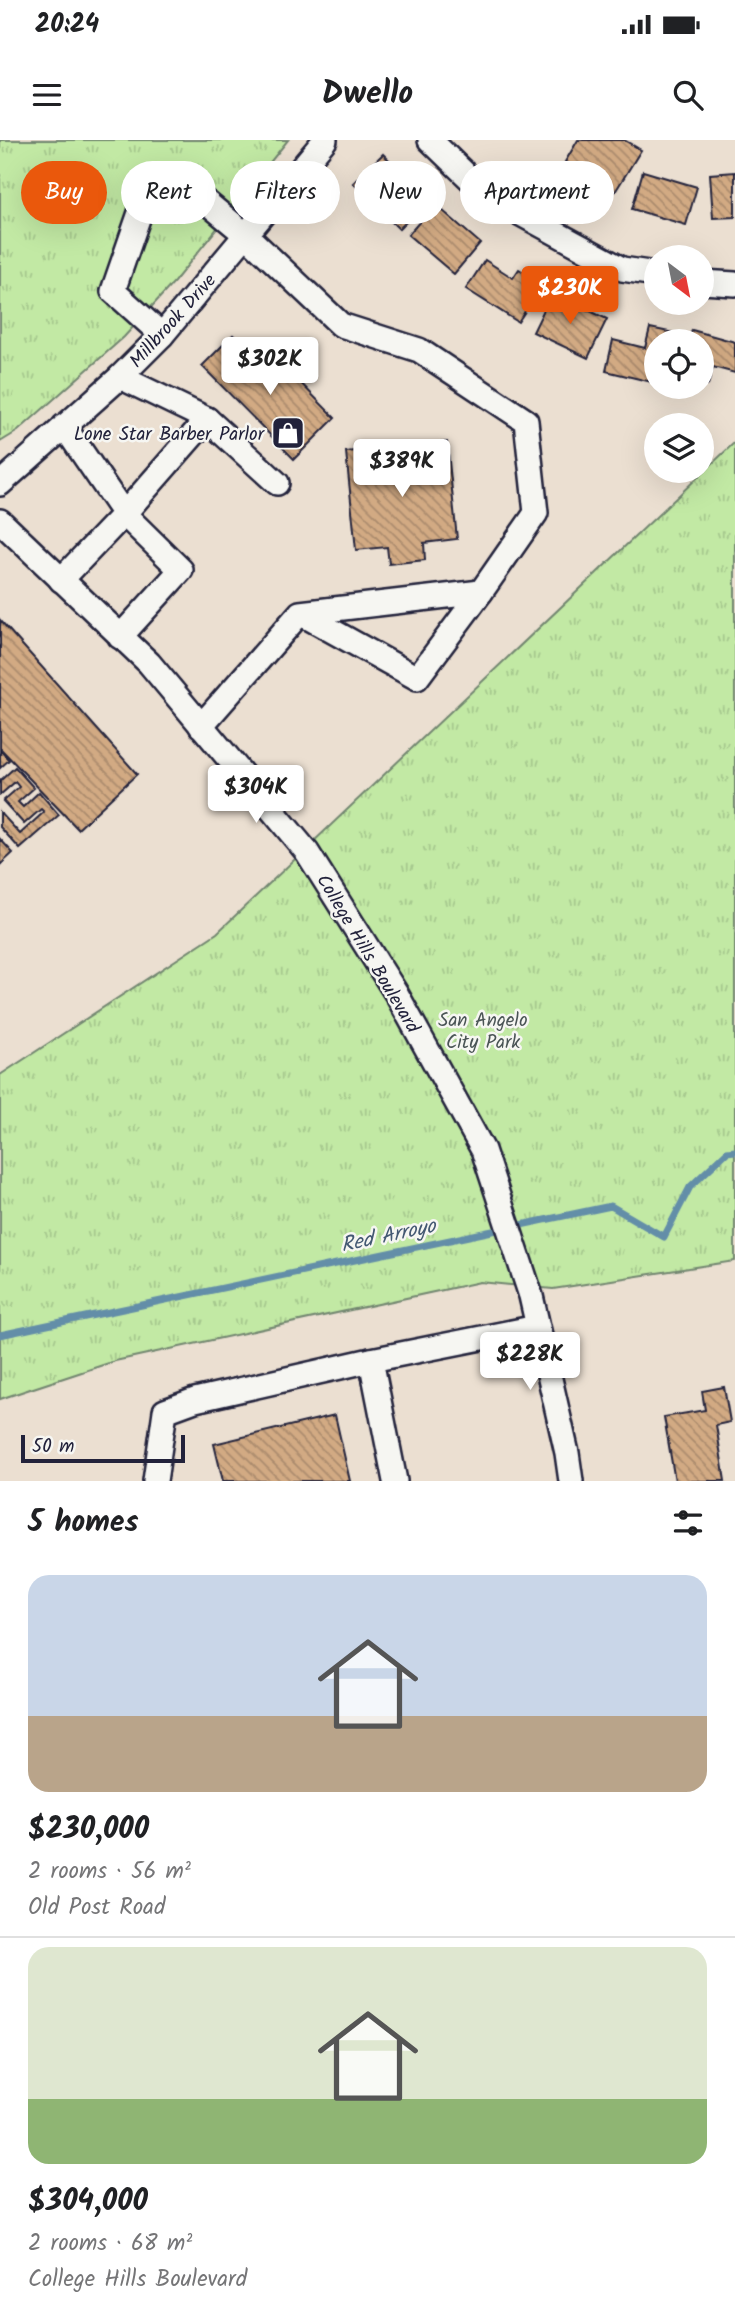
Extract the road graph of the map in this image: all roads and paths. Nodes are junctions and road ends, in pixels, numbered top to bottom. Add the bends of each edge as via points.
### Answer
1 (325, 140) edge
2 (430, 140) edge
3 (246, 234) junction
4 (644, 272) edge
5 (714, 283) edge
6 (735, 285) edge
7 (162, 335) junction
8 (120, 377) junction
9 (207, 419) junction
10 (64, 426) junction
11 (277, 483) dead end
12 (0, 484) edge
13 (124, 514) junction
14 (0, 521) edge
15 (61, 580) junction
16 (481, 592) junction
17 (300, 613) junction
18 (120, 637) junction
19 (201, 726) junction
20 (537, 1327) junction
21 (371, 1360) junction
22 (155, 1481) edge
23 (395, 1481) edge
24 (571, 1481) edge

1 - 3 street, Millbrook Drive
2 - 4 street via 488,197 622,268
3 - 7 street, Millbrook Drive
3 - 7 street via 205,201 179,197 142,207 113,290
3 - 16 street via 341,325 418,350 526,421 536,513
5 - 6 street
7 - 8 street, Millbrook Drive
8 - 9 street
8 - 10 street, Millbrook Drive
9 - 11 street
9 - 13 street
10 - 12 street, Millbrook Drive
10 - 13 street
13 - 15 street
13 - 18 street via 181,570
14 - 15 street, College Hills Boulevard
15 - 18 street, College Hills Boulevard
16 - 17 street
16 - 17 street via 417,678
17 - 19 street
18 - 19 street, College Hills Boulevard via 149,663
19 - 20 street, College Hills Boulevard via 307,852 396,993 483,1150
20 - 21 street
20 - 24 street, College Hills Boulevard
21 - 22 street via 165,1411
21 - 23 street

